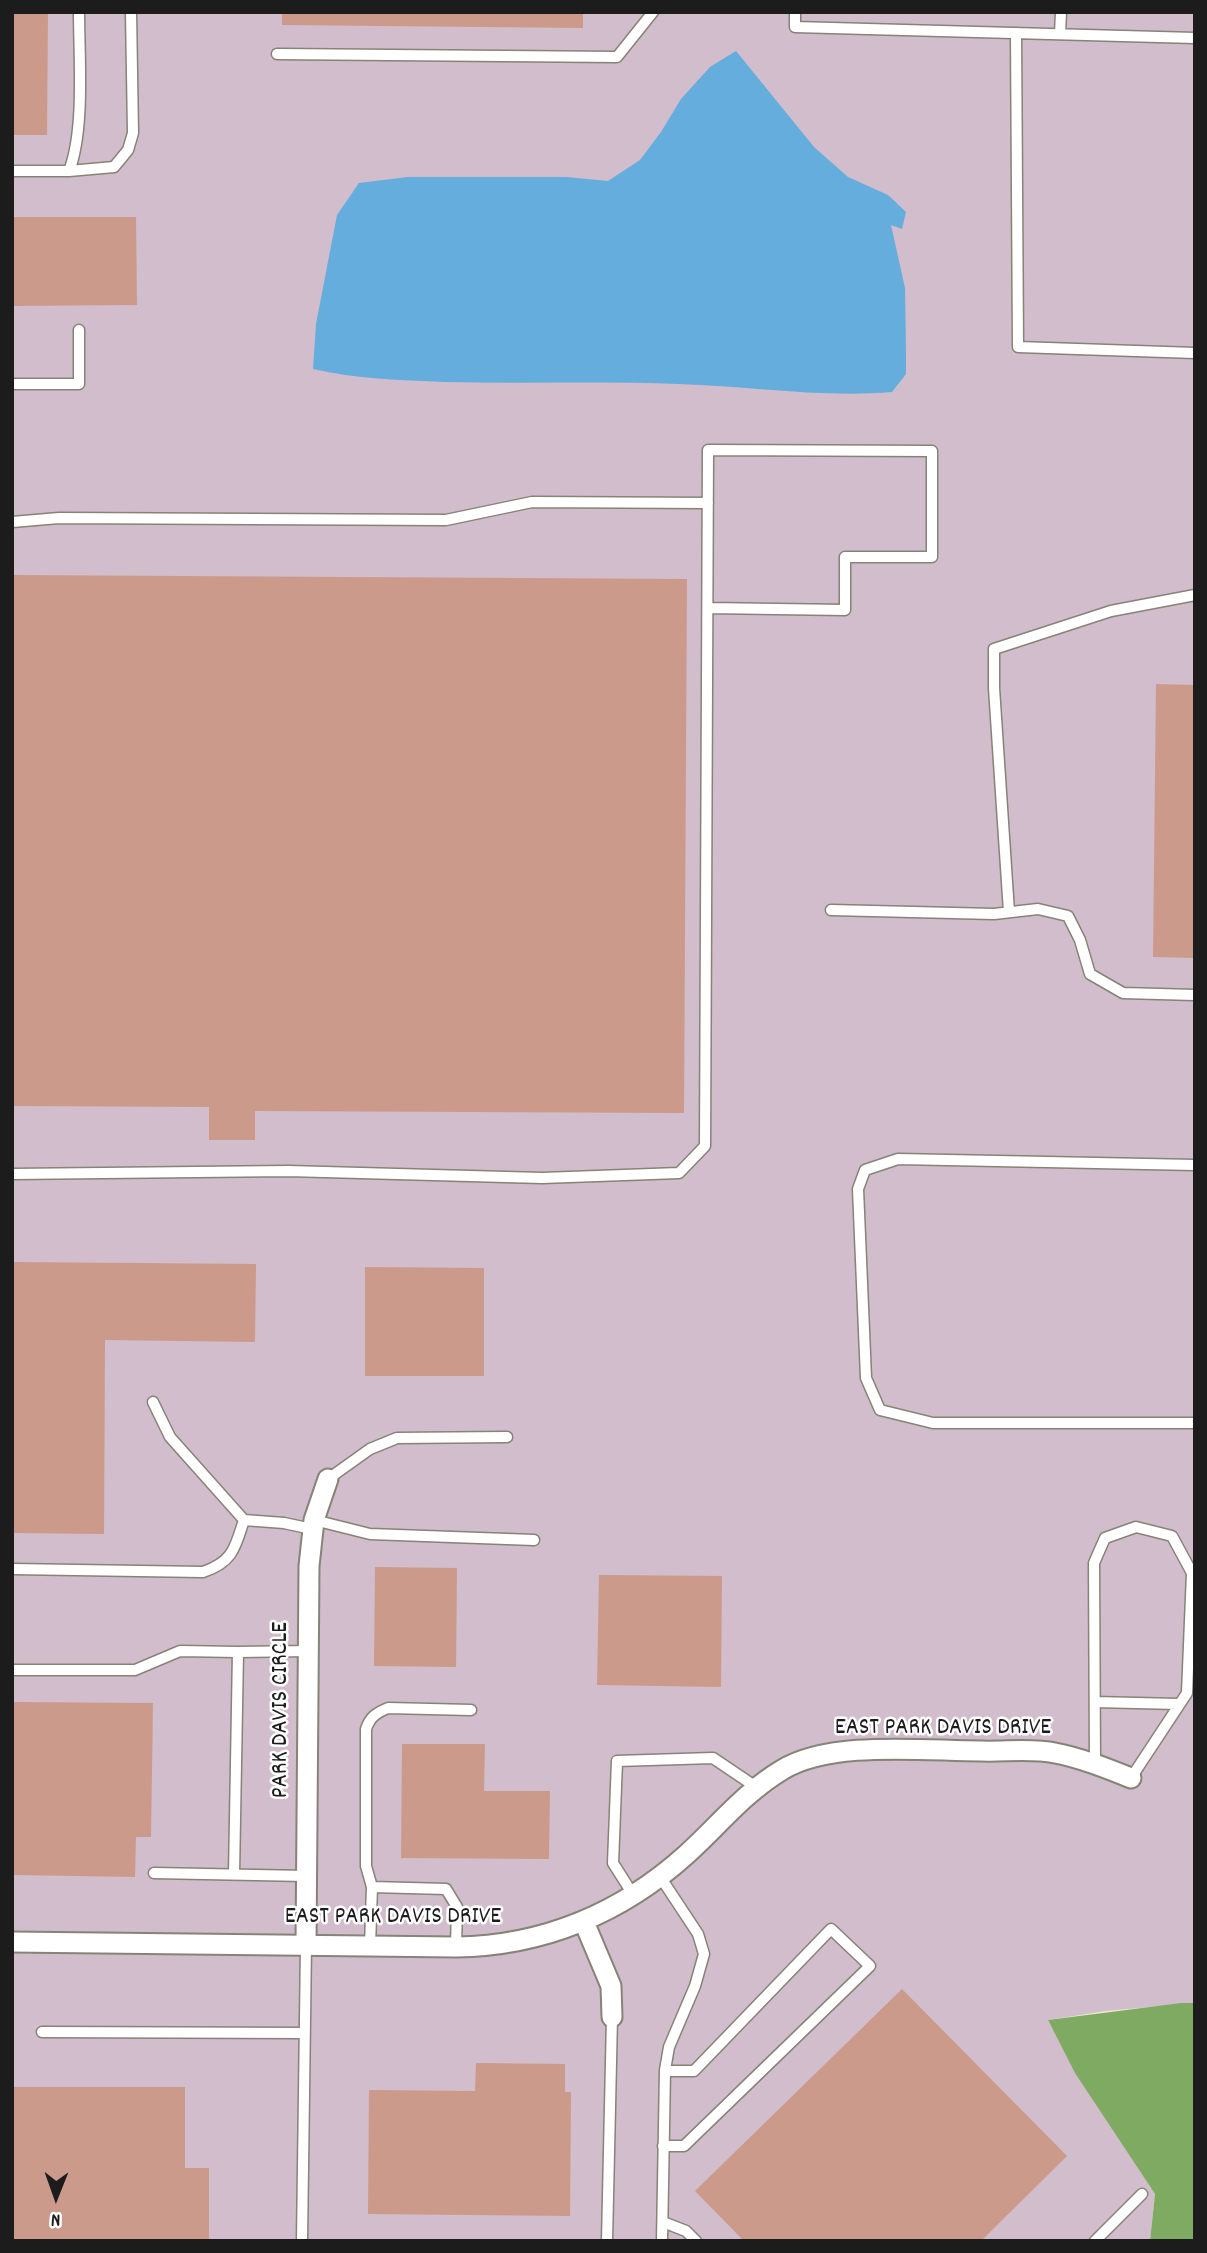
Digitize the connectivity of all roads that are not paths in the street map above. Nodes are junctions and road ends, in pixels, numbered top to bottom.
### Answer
1 (79, 12) edge
2 (131, 12) edge
3 (653, 12) edge
4 (796, 12) edge
5 (1061, 12) edge
6 (1016, 33) junction
7 (1060, 34) junction
8 (1195, 38) edge
9 (277, 54) dead end
10 (12, 171) edge
11 (69, 171) junction
12 (79, 330) dead end
13 (1195, 354) edge
14 (12, 384) edge
15 (709, 502) junction
16 (12, 523) edge
17 (1195, 595) edge
18 (708, 608) junction
19 (831, 910) dead end
20 (1009, 912) junction
21 (1195, 995) edge
22 (1195, 1165) edge
23 (12, 1174) edge
24 (153, 1402) dead end
25 (1195, 1423) edge
26 (507, 1437) dead end
27 (328, 1479) joint
28 (244, 1520) junction
29 (313, 1525) junction
30 (534, 1540) dead end
31 (12, 1569) edge
32 (308, 1651) junction
33 (238, 1652) junction
34 (12, 1670) edge
35 (1094, 1702) junction
36 (1178, 1704) junction
37 (471, 1710) dead end
38 (1095, 1763) junction
39 (1131, 1778) joint
40 (756, 1787) junction
41 (154, 1873) dead end
42 (234, 1874) junction
43 (306, 1876) junction
44 (661, 1878) junction
45 (372, 1887) junction
46 (634, 1896) junction
47 (584, 1922) junction
48 (12, 1942) edge
49 (306, 1945) junction
50 (370, 1945) junction
51 (456, 1947) junction
52 (612, 2017) joint
53 (42, 2032) dead end
54 (304, 2033) junction
55 (665, 2071) junction
56 (663, 2146) junction
57 (1142, 2194) dead end
58 (663, 2222) junction
59 (302, 2241) edge
60 (607, 2241) edge
61 (662, 2241) edge
62 (696, 2241) edge
63 (1095, 2241) edge

1 - 11 lane
2 - 11 lane
3 - 9 lane
4 - 6 lane
5 - 7 lane
6 - 7 lane
6 - 13 lane
7 - 8 lane
10 - 11 lane
12 - 14 lane
15 - 16 lane
15 - 18 lane
15 - 18 lane
17 - 20 lane
18 - 23 lane
19 - 20 lane
20 - 21 lane
22 - 25 lane
24 - 28 lane
26 - 27 lane
27 - 29 street, PARK DAVIS CIRCLE
28 - 29 lane
28 - 31 lane
29 - 30 lane
29 - 32 street, PARK DAVIS CIRCLE
32 - 33 lane
32 - 43 street, PARK DAVIS CIRCLE
33 - 34 lane
33 - 42 lane
35 - 36 lane
35 - 36 lane
35 - 38 lane
36 - 39 lane
37 - 45 lane
38 - 39 street, EAST PARK DAVIS DRIVE
38 - 40 street, EAST PARK DAVIS DRIVE
40 - 44 street, EAST PARK DAVIS DRIVE
40 - 46 lane
41 - 42 lane
42 - 43 lane
43 - 49 street, PARK DAVIS CIRCLE
44 - 46 street, EAST PARK DAVIS DRIVE
44 - 55 lane
45 - 50 lane
45 - 51 lane
46 - 47 street, EAST PARK DAVIS DRIVE
47 - 51 street, EAST PARK DAVIS DRIVE
47 - 52 street
48 - 49 street, EAST PARK DAVIS DRIVE
49 - 50 street, EAST PARK DAVIS DRIVE
49 - 54 lane
50 - 51 street, EAST PARK DAVIS DRIVE
52 - 60 lane
53 - 54 lane
54 - 59 lane
55 - 56 lane
55 - 56 lane
56 - 58 lane
57 - 63 lane
58 - 61 lane
58 - 62 lane

